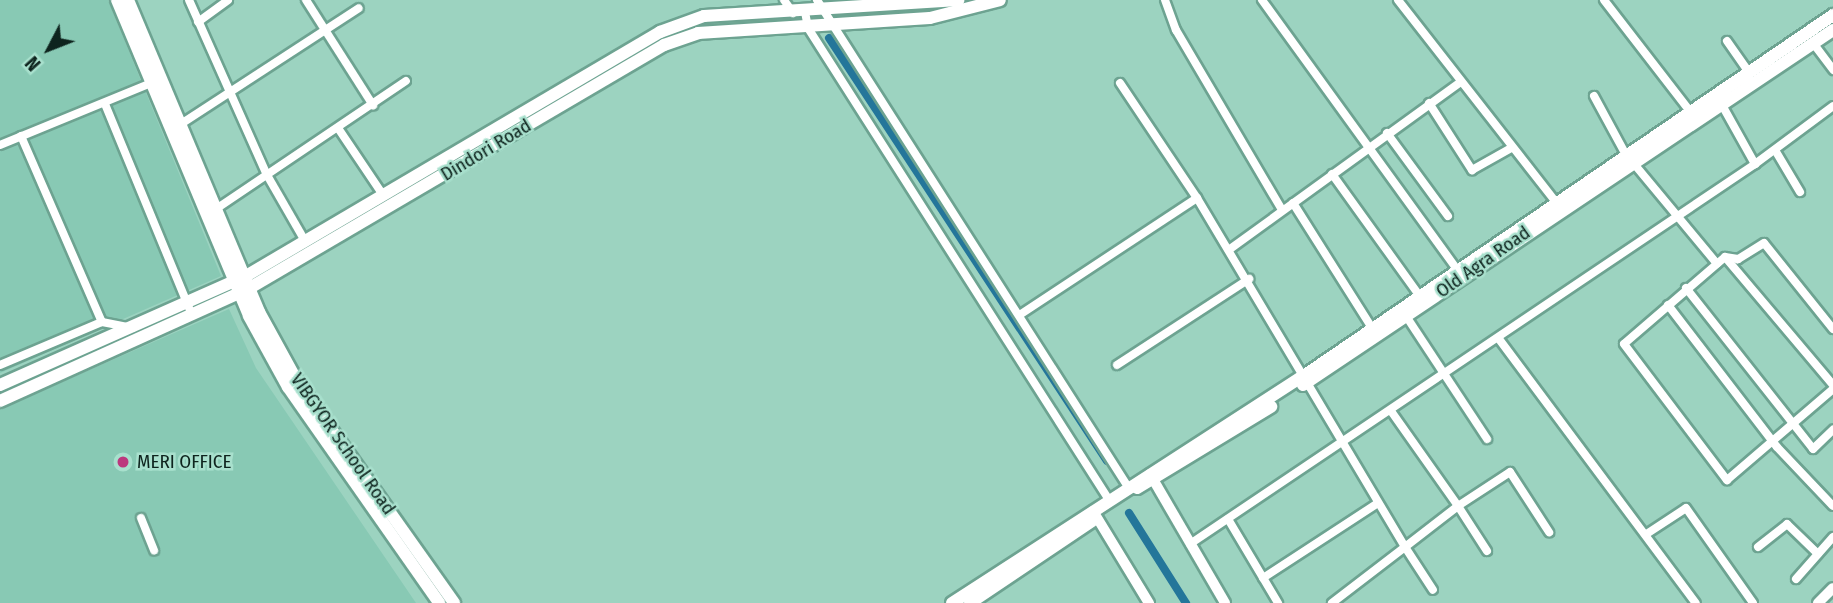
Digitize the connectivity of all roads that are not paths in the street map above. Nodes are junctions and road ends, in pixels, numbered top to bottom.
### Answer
1 (117, 0) edge
2 (128, 0) edge
3 (189, 0) edge
4 (228, 0) edge
5 (306, 0) edge
6 (784, 0) edge
7 (817, 0) edge
8 (958, 0) edge
9 (1000, 0) edge
10 (1165, 0) edge
11 (1262, 0) edge
12 (1398, 0) edge
13 (1604, 0) edge
14 (359, 8) dead end
15 (799, 12) junction
16 (825, 12) junction
17 (1833, 15) edge
18 (198, 22) junction
19 (834, 26) junction
20 (808, 28) junction
21 (1833, 30) edge
22 (323, 31) junction
23 (1727, 41) dead end
24 (1813, 43) junction
25 (1833, 70) edge
26 (1749, 72) junction
27 (157, 80) junction
28 (406, 82) dead end
29 (1120, 83) dead end
30 (1459, 83) junction
31 (1594, 96) dead end
32 (230, 97) junction
33 (1429, 103) junction
34 (105, 104) junction
35 (373, 105) junction
36 (1722, 105) junction
37 (1833, 106) edge
38 (1693, 116) junction
39 (181, 124) junction
40 (338, 128) junction
41 (1387, 133) junction
42 (21, 136) junction
43 (0, 145) edge
44 (1511, 148) junction
45 (1365, 149) junction
46 (1775, 150) junction
47 (1629, 157) junction
48 (1755, 164) junction
49 (1332, 174) junction
50 (267, 175) junction
51 (1800, 192) dead end
52 (383, 195) junction
53 (1197, 198) junction
54 (1554, 201) junction
55 (1293, 202) junction
56 (216, 209) junction
57 (1282, 210) junction
58 (1448, 216) dead end
59 (1677, 218) junction
60 (305, 241) junction
61 (1230, 249) junction
62 (1725, 257) junction
63 (1717, 264) junction
64 (1455, 267) junction
65 (1249, 279) junction
66 (241, 285) junction
67 (1686, 288) junction
68 (1419, 295) junction
69 (1668, 305) junction
70 (190, 309) junction
71 (1403, 312) junction
72 (1021, 314) junction
73 (102, 322) junction
74 (131, 325) junction
75 (1372, 328) junction
76 (1833, 329) edge
77 (139, 339) junction
78 (1499, 339) junction
79 (0, 365) edge
80 (1117, 365) dead end
81 (1446, 375) junction
82 (1304, 380) junction
83 (0, 385) edge
84 (1833, 387) edge
85 (0, 401) edge
86 (1391, 411) junction
87 (1792, 426) junction
88 (1833, 430) edge
89 (1487, 439) dead end
90 (1774, 443) junction
91 (1339, 444) junction
92 (1152, 478) junction
93 (1130, 490) junction
94 (1109, 500) junction
95 (1378, 503) junction
96 (1458, 506) junction
97 (1833, 506) edge
98 (1095, 514) junction
99 (141, 517) dead end
100 (1228, 519) junction
101 (1549, 532) dead end
102 (1647, 533) junction
103 (1833, 537) edge
104 (1190, 544) junction
105 (1405, 547) junction
106 (1758, 547) dead end
107 (154, 550) dead end
108 (1487, 551) dead end
109 (1818, 554) junction
110 (1263, 578) junction
111 (1796, 579) dead end
112 (1833, 588) edge
113 (1433, 590) dead end
114 (1328, 602) edge
115 (439, 603) edge
116 (454, 603) edge
117 (952, 603) edge
118 (970, 603) edge
119 (1149, 603) edge
120 (1225, 603) edge
121 (1278, 603) edge
122 (1696, 603) edge
123 (1753, 603) edge
124 (1818, 603) edge

1 - 27 main road
2 - 27 main road
3 - 18 street
4 - 18 street
5 - 22 street
6 - 15 street
7 - 16 street
8 - 16 main road
9 - 19 main road, Dindori Road
10 - 57 street
11 - 45 street
12 - 30 street
13 - 38 street
14 - 22 street
15 - 16 main road
15 - 20 street
15 - 52 main road
16 - 19 street
17 - 26 main road
18 - 32 street
19 - 20 main road, Dindori Road
19 - 72 street
20 - 66 main road, Dindori Road
20 - 94 street
21 - 24 main road
22 - 32 street
22 - 35 street
23 - 26 street
24 - 25 street
24 - 36 main road
26 - 38 main road
27 - 34 street
27 - 39 main road
27 - 66 main road
28 - 35 street
29 - 53 street
30 - 33 street
30 - 44 street
31 - 47 street
32 - 39 street
32 - 50 street
33 - 41 street
33 - 44 street
34 - 42 street
34 - 70 street
35 - 40 street
36 - 38 main road
36 - 48 street
37 - 46 street
38 - 47 main road
39 - 56 main road
40 - 50 street
40 - 52 street
41 - 45 street
41 - 58 street
42 - 43 street
42 - 73 street
44 - 54 street
45 - 49 street
45 - 64 street
46 - 48 street
46 - 51 street
47 - 54 main road
47 - 59 street
47 - 71 main road, Old Agra Road
48 - 59 street
49 - 55 street
49 - 68 street
50 - 56 street
50 - 60 street
52 - 60 main road
53 - 61 street
53 - 72 street
54 - 64 main road
55 - 57 street
55 - 75 street
56 - 66 main road
57 - 61 street
59 - 63 street
59 - 78 street
60 - 66 main road
61 - 65 street
62 - 63 street
62 - 76 street
62 - 84 street
63 - 67 street
64 - 68 main road
65 - 80 street
65 - 82 street
66 - 70 main road, Dindori Road
66 - 115 main road, VIBGYOR School Road
66 - 116 main road, VIBGYOR School Road
67 - 69 street
67 - 87 street
68 - 71 main road
69 - 90 street
69 - 90 street
70 - 74 main road
70 - 77 main road, Dindori Road
71 - 75 main road
71 - 81 street
71 - 82 main road, Old Agra Road
72 - 93 street
73 - 74 street
73 - 79 street
74 - 77 street
74 - 83 main road
75 - 82 main road
77 - 85 main road, Dindori Road
78 - 81 street
78 - 102 street
81 - 86 street
81 - 89 street
82 - 91 street
82 - 92 main road
84 - 87 street
86 - 91 street
86 - 96 street
87 - 88 street
87 - 90 street
90 - 97 street
91 - 95 street
91 - 100 street
92 - 93 main road
92 - 104 street
93 - 94 main road
94 - 98 main road
95 - 105 street
95 - 110 street
96 - 101 street
96 - 105 street
96 - 108 street
98 - 117 main road
98 - 118 main road
98 - 119 street
99 - 107 street
100 - 104 street
100 - 110 street
102 - 122 street
102 - 123 street
103 - 109 street
104 - 120 street
105 - 113 street
105 - 114 street
106 - 109 street
109 - 111 street
110 - 121 street
112 - 124 street

